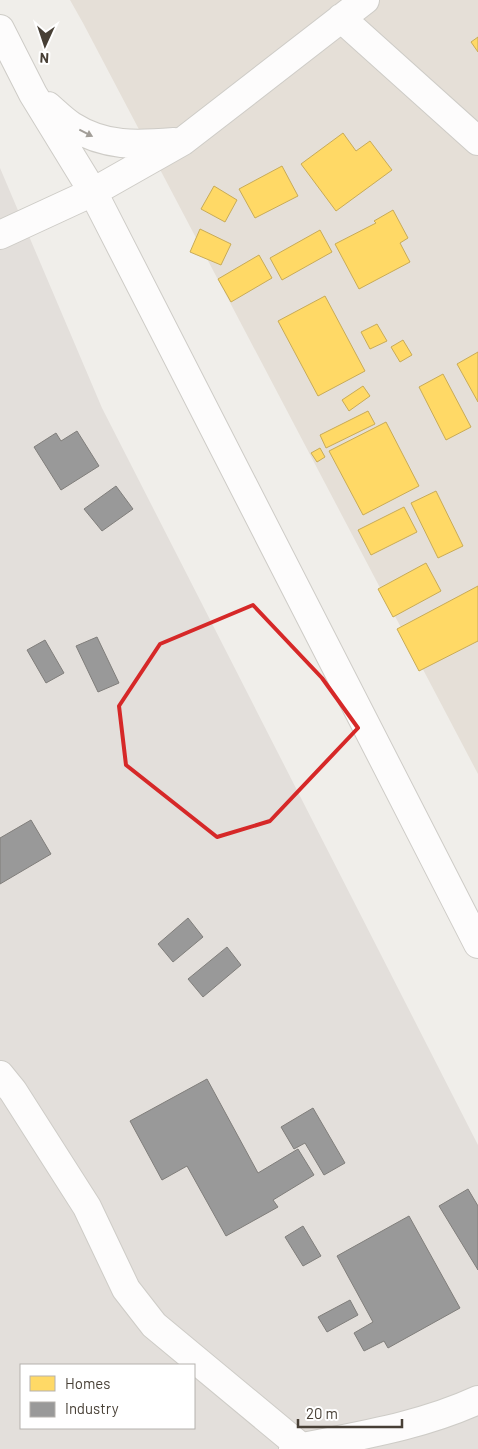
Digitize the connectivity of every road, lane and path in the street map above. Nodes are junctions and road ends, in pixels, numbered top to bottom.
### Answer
1 (365, 0) edge
2 (340, 18) junction
3 (0, 29) edge
4 (34, 94) junction
5 (182, 141) junction
6 (478, 141) edge
7 (92, 192) junction
8 (0, 235) edge
9 (478, 944) edge
10 (0, 1075) edge
11 (478, 1400) edge
12 (297, 1448) edge

1 - 2 street
2 - 5 street
2 - 6 street
3 - 4 street
4 -> 5 street
4 - 7 street
5 - 7 street
7 - 8 street
7 - 9 street
10 - 12 street
11 - 12 street

